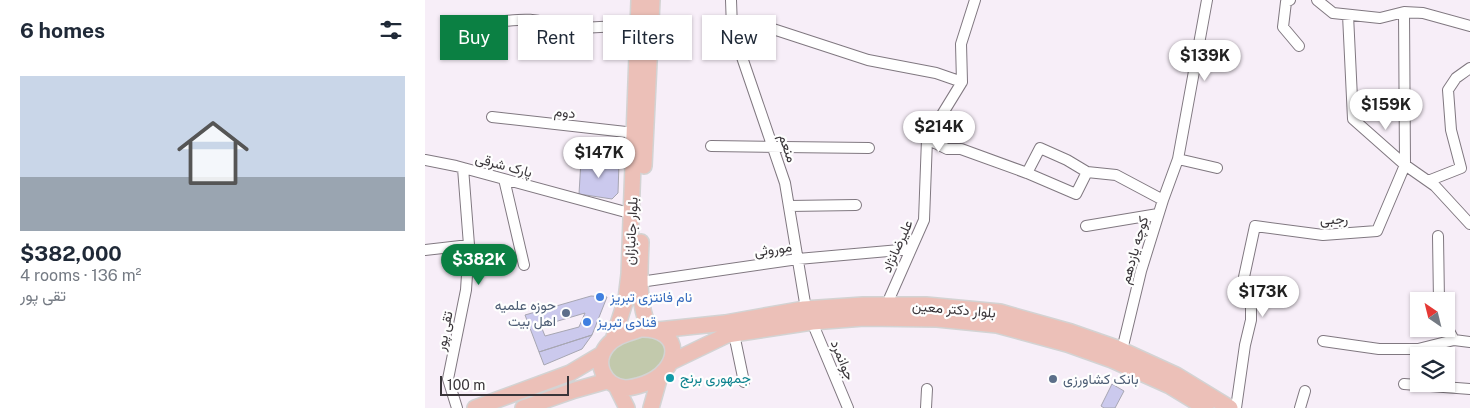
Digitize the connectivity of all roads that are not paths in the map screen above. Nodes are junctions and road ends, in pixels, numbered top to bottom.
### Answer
1 (639, 0) edge
2 (652, 0) edge
3 (731, 0) edge
4 (975, 0) edge
5 (1207, 0) edge
6 (1290, 0) edge
7 (1317, 0) edge
8 (1404, 12) junction
9 (639, 15) edge
10 (732, 15) edge
11 (1348, 15) junction
12 (508, 21) edge
13 (1470, 26) edge
14 (603, 27) edge
15 (776, 30) edge
16 (1299, 46) dead end
17 (638, 60) edge
18 (743, 60) edge
19 (1470, 68) edge
20 (962, 82) junction
21 (492, 117) dead end
22 (635, 133) junction
23 (927, 139) junction
24 (711, 146) dead end
25 (773, 146) junction
26 (869, 148) dead end
27 (425, 160) edge
28 (1178, 160) junction
29 (1405, 165) junction
30 (463, 168) junction
31 (1217, 168) dead end
32 (1087, 172) junction
33 (1027, 173) junction
34 (504, 179) junction
35 (1428, 181) junction
36 (1163, 200) junction
37 (856, 205) dead end
38 (789, 206) junction
39 (1158, 214) junction
40 (637, 215) junction
41 (1470, 224) edge
42 (1086, 226) dead end
43 (1438, 236) dead end
44 (469, 245) junction
45 (911, 249) junction
46 (425, 250) edge
47 (798, 260) junction
48 (524, 265) dead end
49 (640, 282) junction
50 (1439, 292) edge
51 (888, 304) junction
52 (809, 315) junction
53 (653, 330) junction
54 (734, 334) junction
55 (613, 340) junction
56 (1455, 340) joint
57 (1323, 341) dead end
58 (1470, 342) edge
59 (1122, 350) junction
60 (602, 354) junction
61 (671, 362) junction
62 (660, 376) junction
63 (744, 382) dead end
64 (612, 383) junction
65 (1405, 384) dead end
66 (927, 389) dead end
67 (1470, 389) edge
68 (1305, 390) dead end
69 (457, 408) edge
70 (475, 408) edge
71 (524, 408) edge
72 (627, 408) edge
73 (651, 408) edge
74 (847, 408) edge
75 (926, 408) edge
76 (1205, 408) edge
77 (1231, 408) edge
78 (1236, 408) edge
79 (1300, 408) edge

1 - 9 main road, بلوار جانبازان
2 - 40 main road, بلوار جانبازان
3 - 10 street, منعم
4 - 20 street
5 - 28 street, کوچه یازدهم
6 - 16 street
7 - 11 street
8 - 11 street
8 - 13 street
8 - 29 street, رجبی
11 - 29 street
12 - 14 street
15 - 20 street
17 - 22 main road, بلوار جانبازان
18 - 25 street, منعم
19 - 35 street
20 - 23 street, علیرضانژاد
21 - 22 street, دوم
22 - 40 main road, بلوار جانبازان
23 - 33 street
23 - 45 street, علیرضانژاد
24 - 25 street
25 - 26 street
25 - 38 street, منعم
27 - 30 street, پارک شرقی
28 - 31 street
28 - 36 street, کوچه یازدهم
29 - 35 street
29 - 78 street, رجبی
30 - 34 street, پارک شرقی
30 - 44 street, تقی پور
32 - 33 street
32 - 33 street
32 - 36 street
34 - 40 street, پارک شرقی
34 - 48 street
35 - 41 street
36 - 39 street, کوچه یازدهم
37 - 38 street
38 - 47 street, منعم
39 - 42 street
39 - 59 street, کوچه یازدهم
40 - 49 main road, بلوار جانبازان
40 - 55 main road, بلوار جانبازان
43 - 50 street
44 - 46 street
44 - 69 street, تقی پور
45 - 47 street, موروثی
45 - 51 street, علیرضانژاد
47 - 49 street, موروثی
47 - 52 street, منعم
49 - 53 main road, بلوار جانبازان
51 - 52 main road, بلوار دکتر معین
51 - 59 main road, بلوار دکتر معین
52 - 53 main road, بلوار دکتر معین
52 - 54 main road, بلوار دکتر معین
52 - 74 street, جوانمرد
52 - 76 main road, بلوار دکتر معین
53 - 55 main road
53 - 61 main road
54 - 61 main road, بلوار دکتر معین
54 - 63 street
55 - 60 main road
56 - 57 street
56 - 58 street
59 - 77 main road, بلوار دکتر معین
60 - 64 main road
60 - 70 main road
61 - 62 main road
62 - 64 main road
62 - 73 main road
64 - 71 main road
64 - 72 main road
65 - 67 street
66 - 75 street
68 - 79 street

